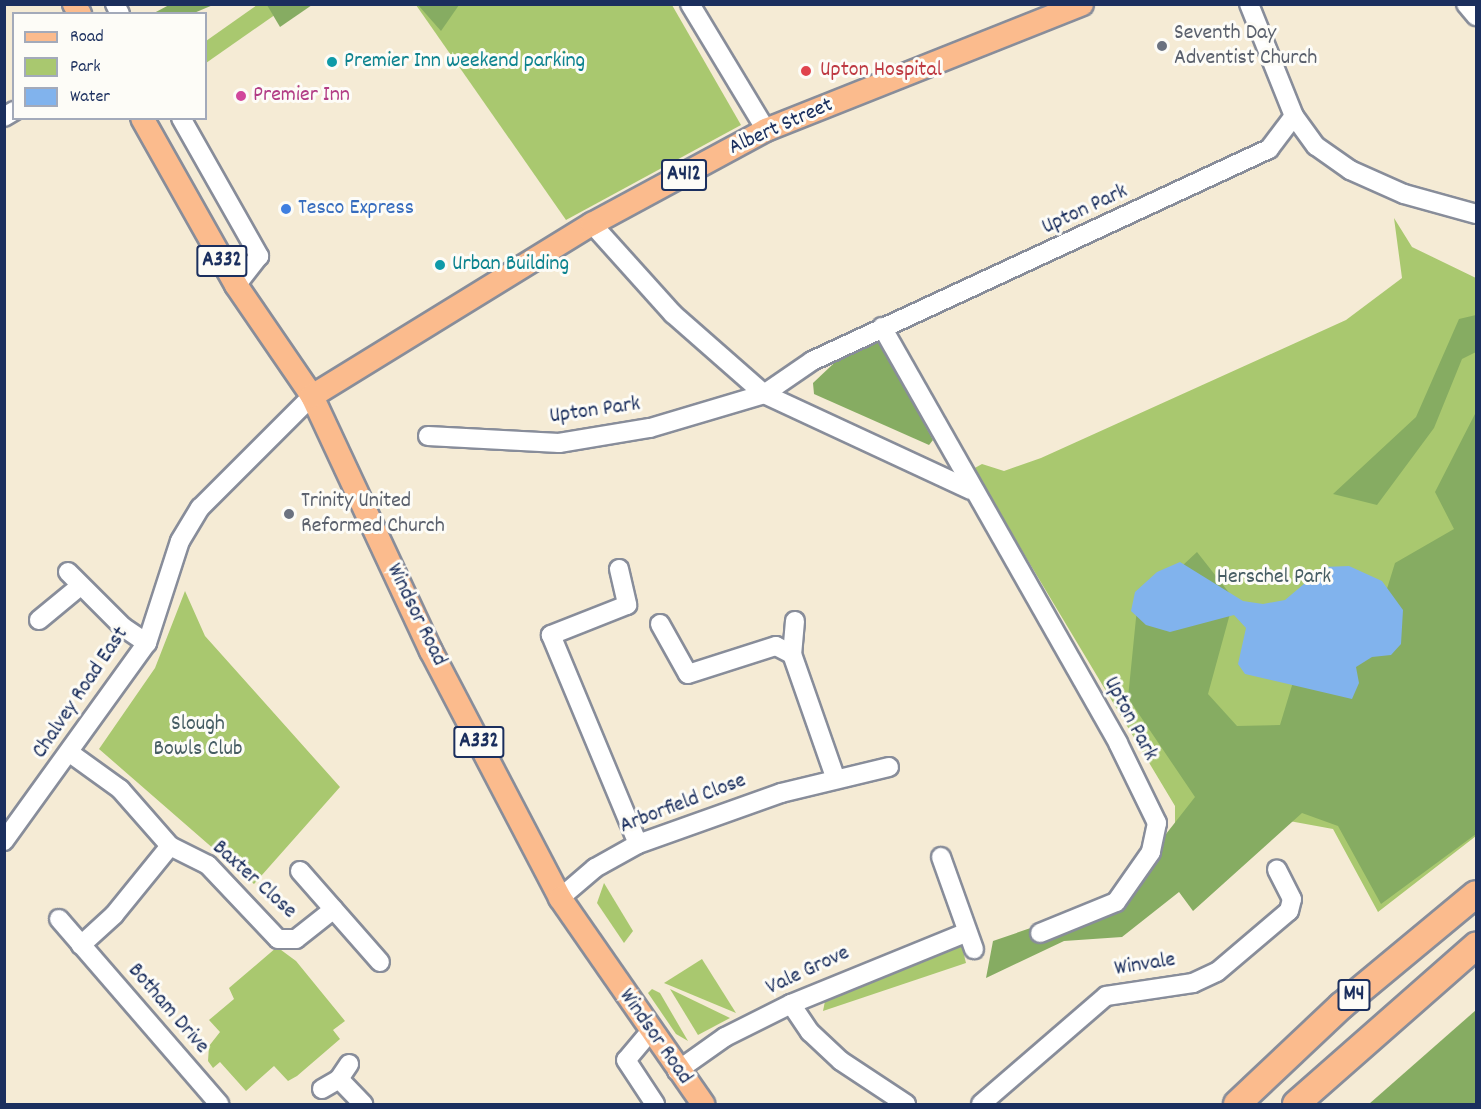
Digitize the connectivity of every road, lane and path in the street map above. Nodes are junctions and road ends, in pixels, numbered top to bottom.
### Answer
1 (690, 4) edge
2 (1082, 4) edge
3 (1249, 4) edge
4 (1466, 4) edge
5 (1476, 16) edge
6 (1294, 116) junction
7 (143, 120) edge
8 (182, 120) edge
9 (766, 130) junction
10 (1476, 214) edge
11 (592, 225) junction
12 (236, 285) junction
13 (882, 327) junction
14 (764, 394) junction
15 (312, 396) junction
16 (428, 436) dead end
17 (971, 490) junction
18 (619, 569) dead end
19 (39, 620) dead end
20 (795, 621) dead end
21 (660, 624) dead end
22 (147, 643) junction
23 (792, 654) junction
24 (70, 753) junction
25 (890, 766) dead end
26 (835, 777) junction
27 (7, 833) edge
28 (638, 844) junction
29 (170, 846) junction
30 (941, 857) dead end
31 (1277, 870) dead end
32 (300, 871) dead end
33 (1476, 894) edge
34 (560, 898) junction
35 (334, 909) junction
36 (59, 919) dead end
37 (1040, 933) dead end
38 (81, 945) junction
39 (1476, 946) edge
40 (380, 962) dead end
41 (791, 1004) junction
42 (649, 1033) junction
43 (349, 1064) dead end
44 (677, 1071) junction
45 (339, 1079) junction
46 (322, 1089) dead end
47 (219, 1104) edge
48 (363, 1104) edge
49 (655, 1104) edge
50 (695, 1104) edge
51 (703, 1104) edge
52 (906, 1104) edge
53 (981, 1104) edge
54 (1237, 1104) edge
55 (1296, 1104) edge

1 - 9 street
2 - 9 main road, Albert Street / A412
3 - 6 street
4 - 5 street
6 - 10 street
6 - 13 street, Upton Park
7 - 12 main road, Windsor Road / A332
8 - 12 street
9 - 11 main road, Albert Street / A412
11 - 14 street
11 - 15 main road, Albert Street / A412
12 - 15 main road, Windsor Road / A332
13 - 14 street, Upton Park
13 - 17 street, Upton Park
14 - 16 street, Upton Park
14 - 17 street
15 - 22 street, Chalvey Road East
15 - 34 main road, Windsor Road / A332
17 - 37 street, Upton Park
18 - 28 street
19 - 22 street
20 - 23 street
21 - 23 street
22 - 24 street, Chalvey Road East
23 - 26 street
24 - 27 street, Chalvey Road East
24 - 29 street
25 - 26 street, Arborfield Close
26 - 28 street, Arborfield Close
28 - 34 street, Arborfield Close
29 - 35 street, Baxter Close
29 - 38 street
30 - 41 street, Vale Grove
31 - 53 street, Winvale
32 - 35 street, Baxter Close
33 - 54 highway, M4
34 - 42 main road, Windsor Road / A332
35 - 40 street, Baxter Close
36 - 38 street, Botham Drive
38 - 47 street, Botham Drive
39 - 55 highway, M4
41 - 44 street, Vale Grove
41 - 52 street
42 - 44 main road, Windsor Road / A332
42 - 49 street
43 - 45 street
44 - 50 main road, A332
44 - 51 main road, Windsor Road / A332
45 - 46 street
45 - 48 street

